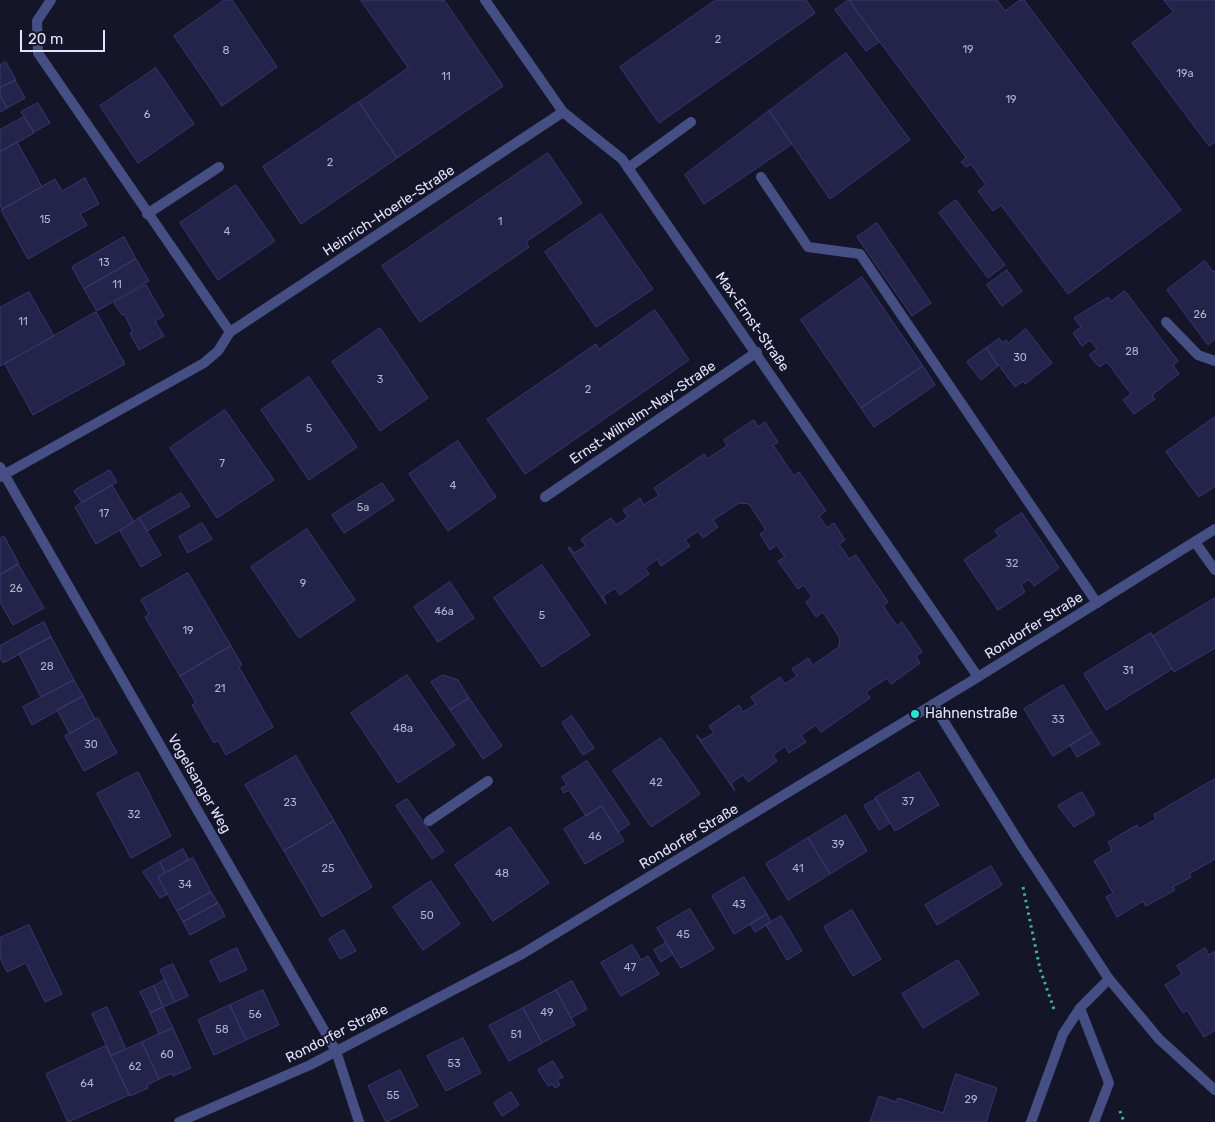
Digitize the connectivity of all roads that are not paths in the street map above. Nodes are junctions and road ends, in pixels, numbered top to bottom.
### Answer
1 (51, 0) edge
2 (485, 0) edge
3 (563, 112) junction
4 (691, 122) dead end
5 (219, 167) dead end
6 (628, 168) junction
7 (762, 177) dead end
8 (147, 214) junction
9 (1166, 322) dead end
10 (230, 332) junction
11 (757, 352) junction
12 (1215, 361) edge
13 (2, 473) edge
14 (545, 497) dead end
15 (1215, 529) edge
16 (1195, 542) junction
17 (1215, 570) edge
18 (1097, 604) junction
19 (978, 676) junction
20 (933, 704) junction
21 (488, 781) dead end
22 (429, 822) dead end
23 (1109, 979) junction
24 (1080, 1008) junction
25 (336, 1051) junction
26 (1215, 1090) edge
27 (179, 1122) edge
28 (359, 1122) edge
29 (1031, 1122) edge
30 (1094, 1122) edge

1 - 8 street
2 - 3 street, Max-Ernst-Straße
3 - 6 street, Max-Ernst-Straße
3 - 10 street, Heinrich-Hoerle-Straße
4 - 6 street
5 - 8 street
6 - 11 street, Max-Ernst-Straße
7 - 18 street
8 - 10 street
9 - 12 street
10 - 13 street, Heinrich-Hoerle-Straße
11 - 14 street, Ernst-Wilhelm-Nay-Straße
11 - 19 street, Max-Ernst-Straße
13 - 25 street, Vogelsanger Weg
15 - 16 street, Rondorfer Straße
16 - 17 street
16 - 18 street, Rondorfer Straße
18 - 19 street, Rondorfer Straße
19 - 20 street, Rondorfer Straße
20 - 23 street
20 - 25 street, Rondorfer Straße
21 - 22 street
23 - 24 street
23 - 26 street
24 - 29 street
24 - 30 street
25 - 27 street, Rondorfer Straße
25 - 28 street, Vogelsanger Weg

